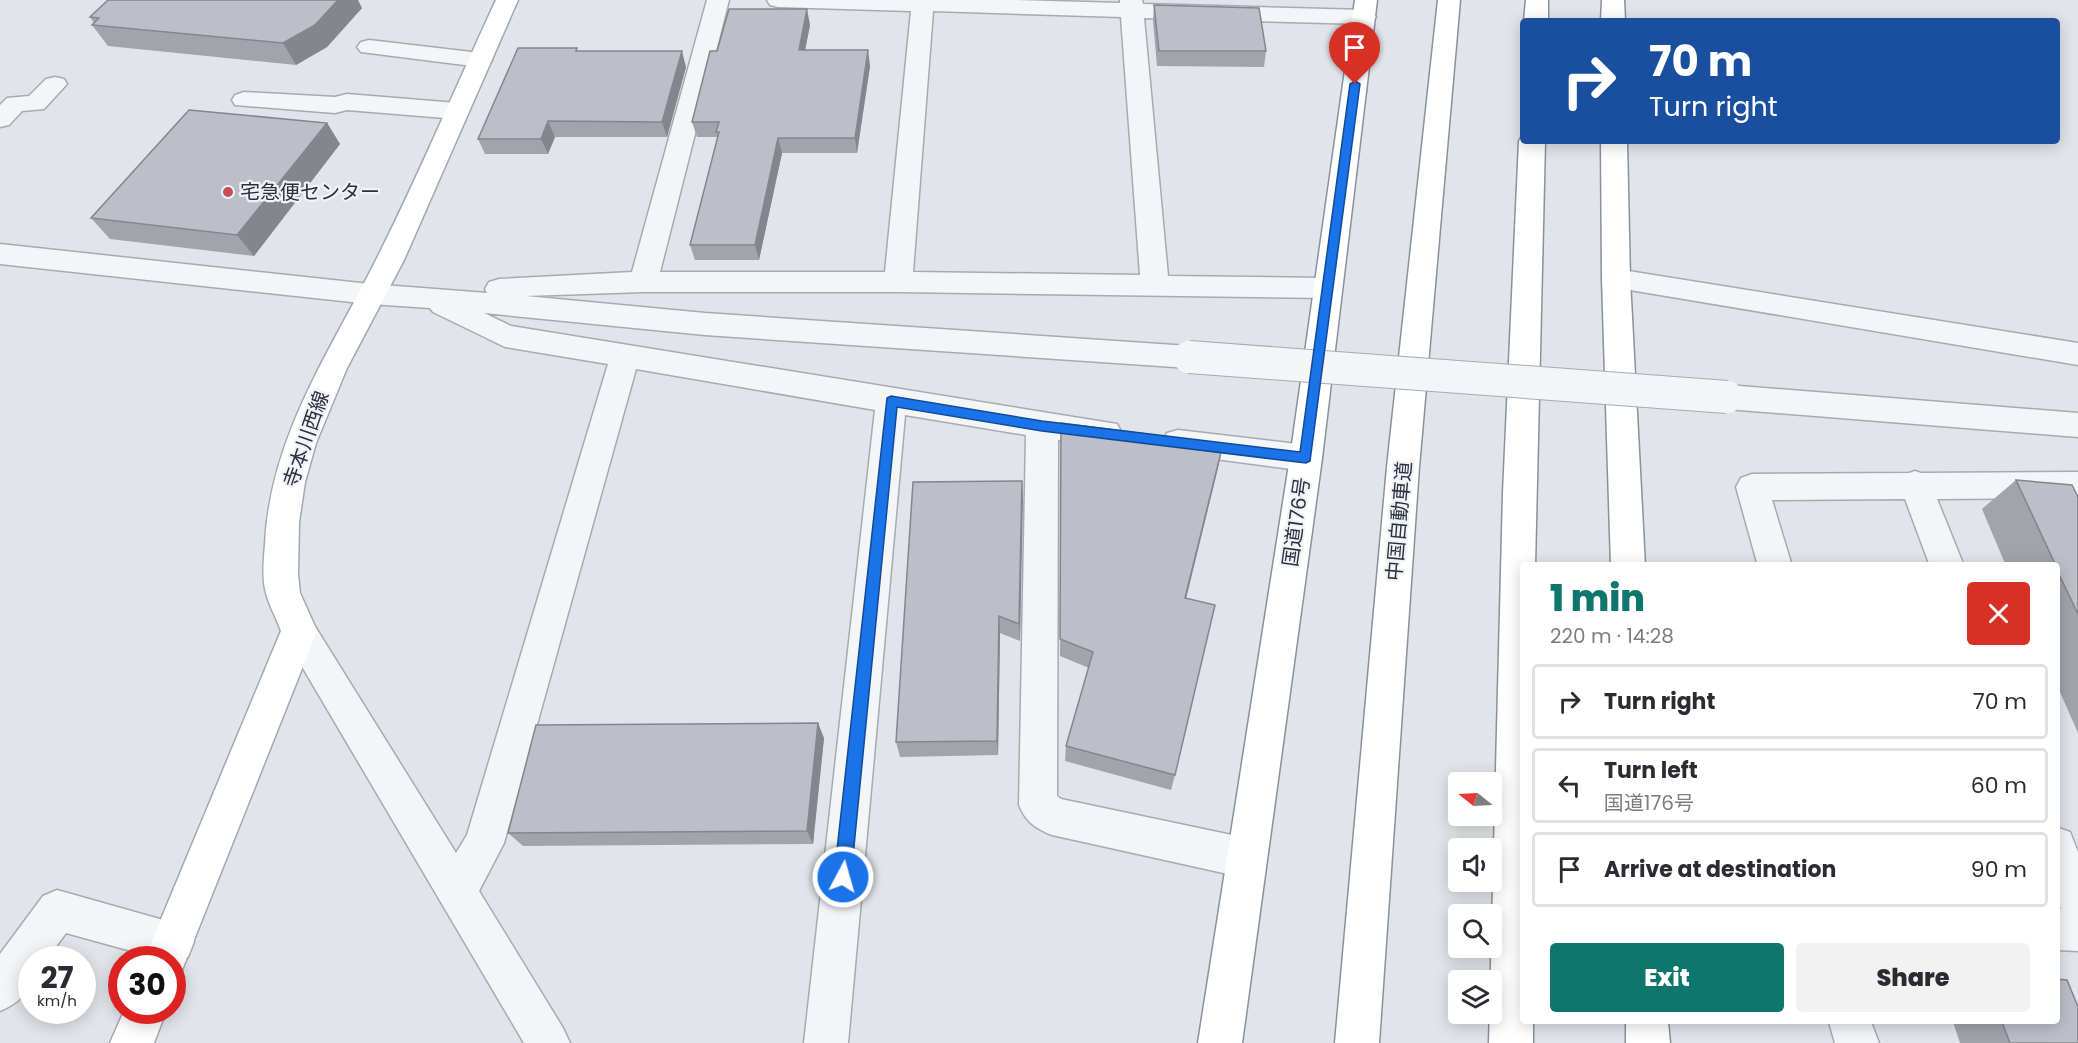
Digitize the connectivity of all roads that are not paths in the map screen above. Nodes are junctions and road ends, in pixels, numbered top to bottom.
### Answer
1 (507, 0) edge
2 (718, 0) edge
3 (778, 0) edge
4 (1449, 0) edge
5 (1537, 0) edge
6 (1613, 0) edge
7 (923, 2) edge
8 (1131, 6) edge
9 (1365, 8) edge
10 (1536, 18) edge
11 (1613, 18) edge
12 (369, 46) dead end
13 (480, 60) junction
14 (55, 84) dead end
15 (244, 100) dead end
16 (457, 111) junction
17 (0, 119) edge
18 (1532, 144) edge
19 (1614, 144) edge
20 (0, 254) edge
21 (1616, 279) junction
22 (643, 282) junction
23 (898, 282) junction
24 (1155, 286) junction
25 (1327, 288) junction
26 (370, 294) junction
27 (425, 297) junction
28 (2078, 354) edge
29 (625, 357) junction
30 (891, 401) junction
31 (2078, 425) edge
32 (1042, 426) junction
33 (1306, 458) junction
34 (1915, 484) junction
35 (2078, 485) edge
36 (1628, 562) edge
37 (1774, 562) edge
38 (1945, 562) edge
39 (299, 631) junction
40 (2060, 856) edge
41 (1246, 858) junction
42 (456, 891) junction
43 (2078, 901) edge
44 (2060, 929) edge
45 (2078, 930) edge
46 (155, 946) edge
47 (171, 946) edge
48 (0, 990) edge
49 (140, 1024) edge
50 (1647, 1024) edge
51 (1851, 1024) edge
52 (132, 1043) edge
53 (548, 1043) edge
54 (826, 1043) edge
55 (1220, 1043) edge
56 (1357, 1043) edge
57 (1511, 1043) edge
58 (1648, 1043) edge
59 (1857, 1043) edge

1 - 13 main road, 寺本川西線
2 - 22 street
3 - 7 street
4 - 56 main road, 中国自動車道
5 - 10 main road
6 - 11 main road
7 - 8 street
7 - 23 street
8 - 9 street
8 - 24 street
9 - 25 main road, 国道176号
12 - 13 street
13 - 16 main road, 寺本川西線
14 - 17 street
15 - 16 street
16 - 26 main road, 寺本川西線
18 - 57 main road
19 - 21 main road
20 - 26 street
21 - 28 street
21 - 36 main road
22 - 23 street
22 - 27 street
23 - 24 street
24 - 25 street
25 - 33 main road, 国道176号
26 - 27 street
26 - 39 main road, 寺本川西線
27 - 29 street
27 - 31 street, bridge
29 - 30 street
29 - 42 street
30 - 32 street
30 - 54 street
32 - 33 street
32 - 41 street
33 - 41 main road, 国道176号
34 - 35 street
34 - 37 street
34 - 38 street
39 - 42 street
39 - 47 main road
40 - 43 street
41 - 55 main road, 国道176号
42 - 53 street
44 - 45 street
46 - 48 street
49 - 52 main road
50 - 58 main road
51 - 59 street

